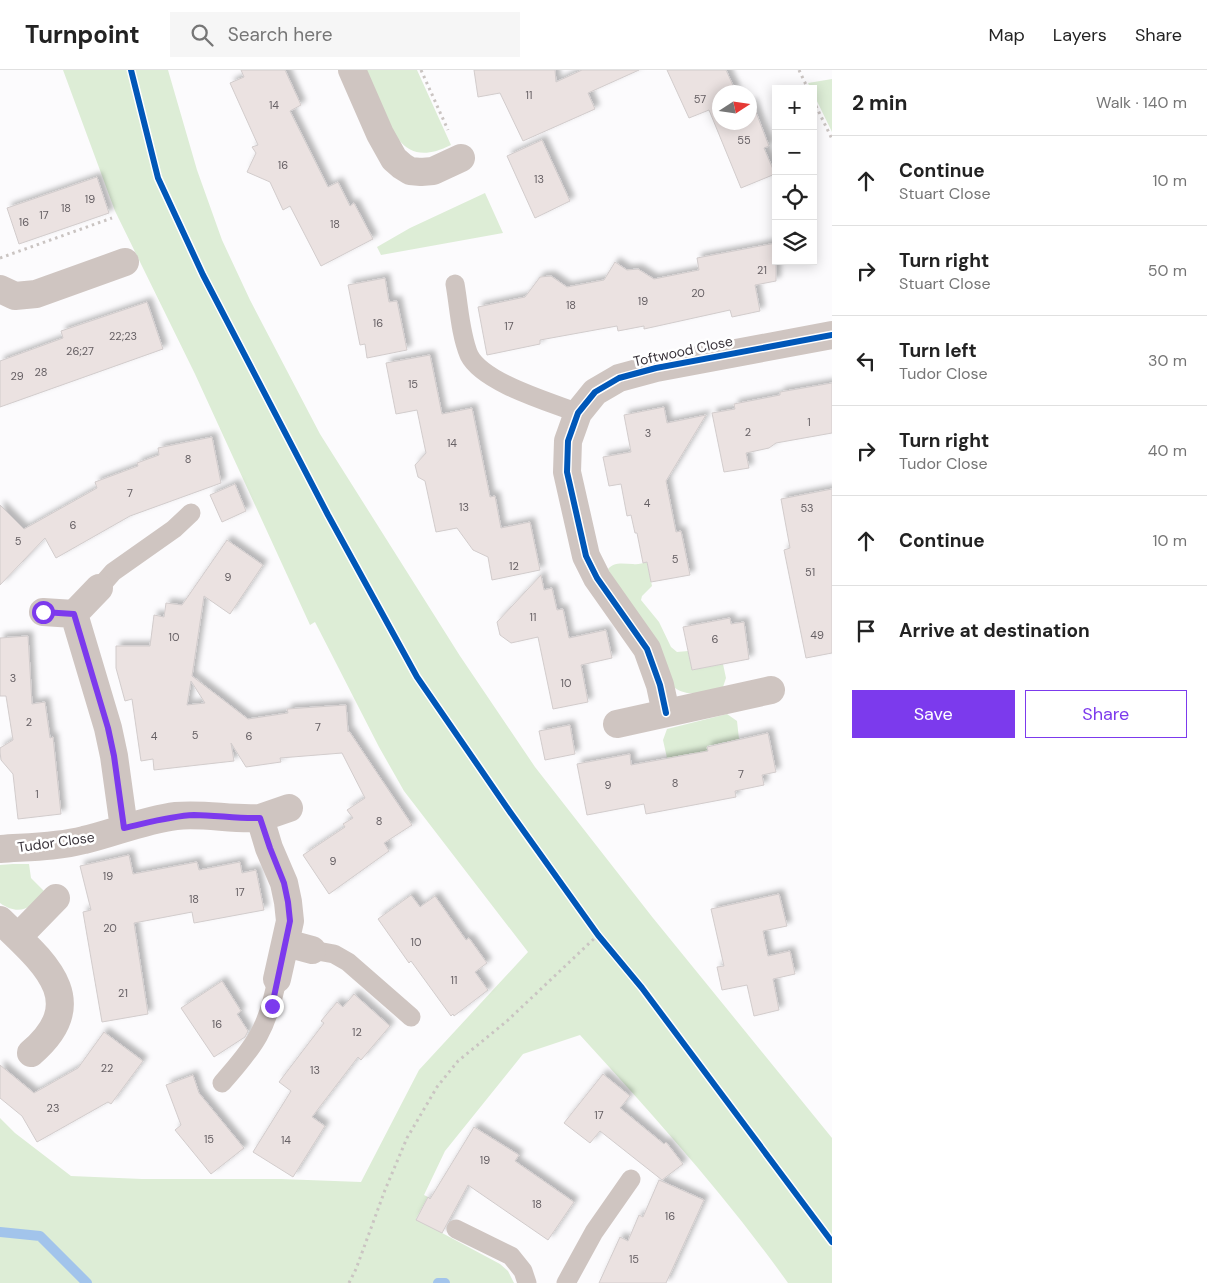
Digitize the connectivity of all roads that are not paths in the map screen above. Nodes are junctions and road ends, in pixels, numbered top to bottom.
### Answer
1 (352, 70) edge
2 (461, 158) road end
3 (125, 262) dead end
4 (455, 284) dead end
5 (0, 290) edge
6 (832, 335) edge
7 (578, 413) junction
8 (192, 513) dead end
9 (99, 588) joint
10 (43, 612) dead end
11 (74, 614) junction
12 (771, 690) dead end
13 (666, 713) junction
14 (617, 724) dead end
15 (289, 808) dead end
16 (260, 818) junction
17 (124, 828) junction
18 (0, 850) edge
19 (56, 898) dead end
20 (9, 929) edge
21 (286, 943) junction
22 (312, 950) joint
23 (277, 979) joint
24 (411, 1017) dead end
25 (31, 1054) dead end
26 (222, 1083) dead end
27 (632, 1179) dead end
28 (456, 1229) dead end
29 (527, 1283) edge
30 (566, 1283) edge

1 - 2 street
3 - 5 street
4 - 7 lane
6 - 7 street, Toftwood Close
7 - 13 street, Toftwood Close
8 - 9 lane
9 - 11 street
10 - 11 street
11 - 17 street
12 - 13 street
13 - 14 street
15 - 16 street, Tudor Close
16 - 17 street, Tudor Close
16 - 21 street
17 - 18 street, Tudor Close
19 - 20 street
20 - 25 street
21 - 22 street
21 - 23 street
22 - 24 lane
23 - 26 lane
27 - 30 lane
28 - 29 lane

